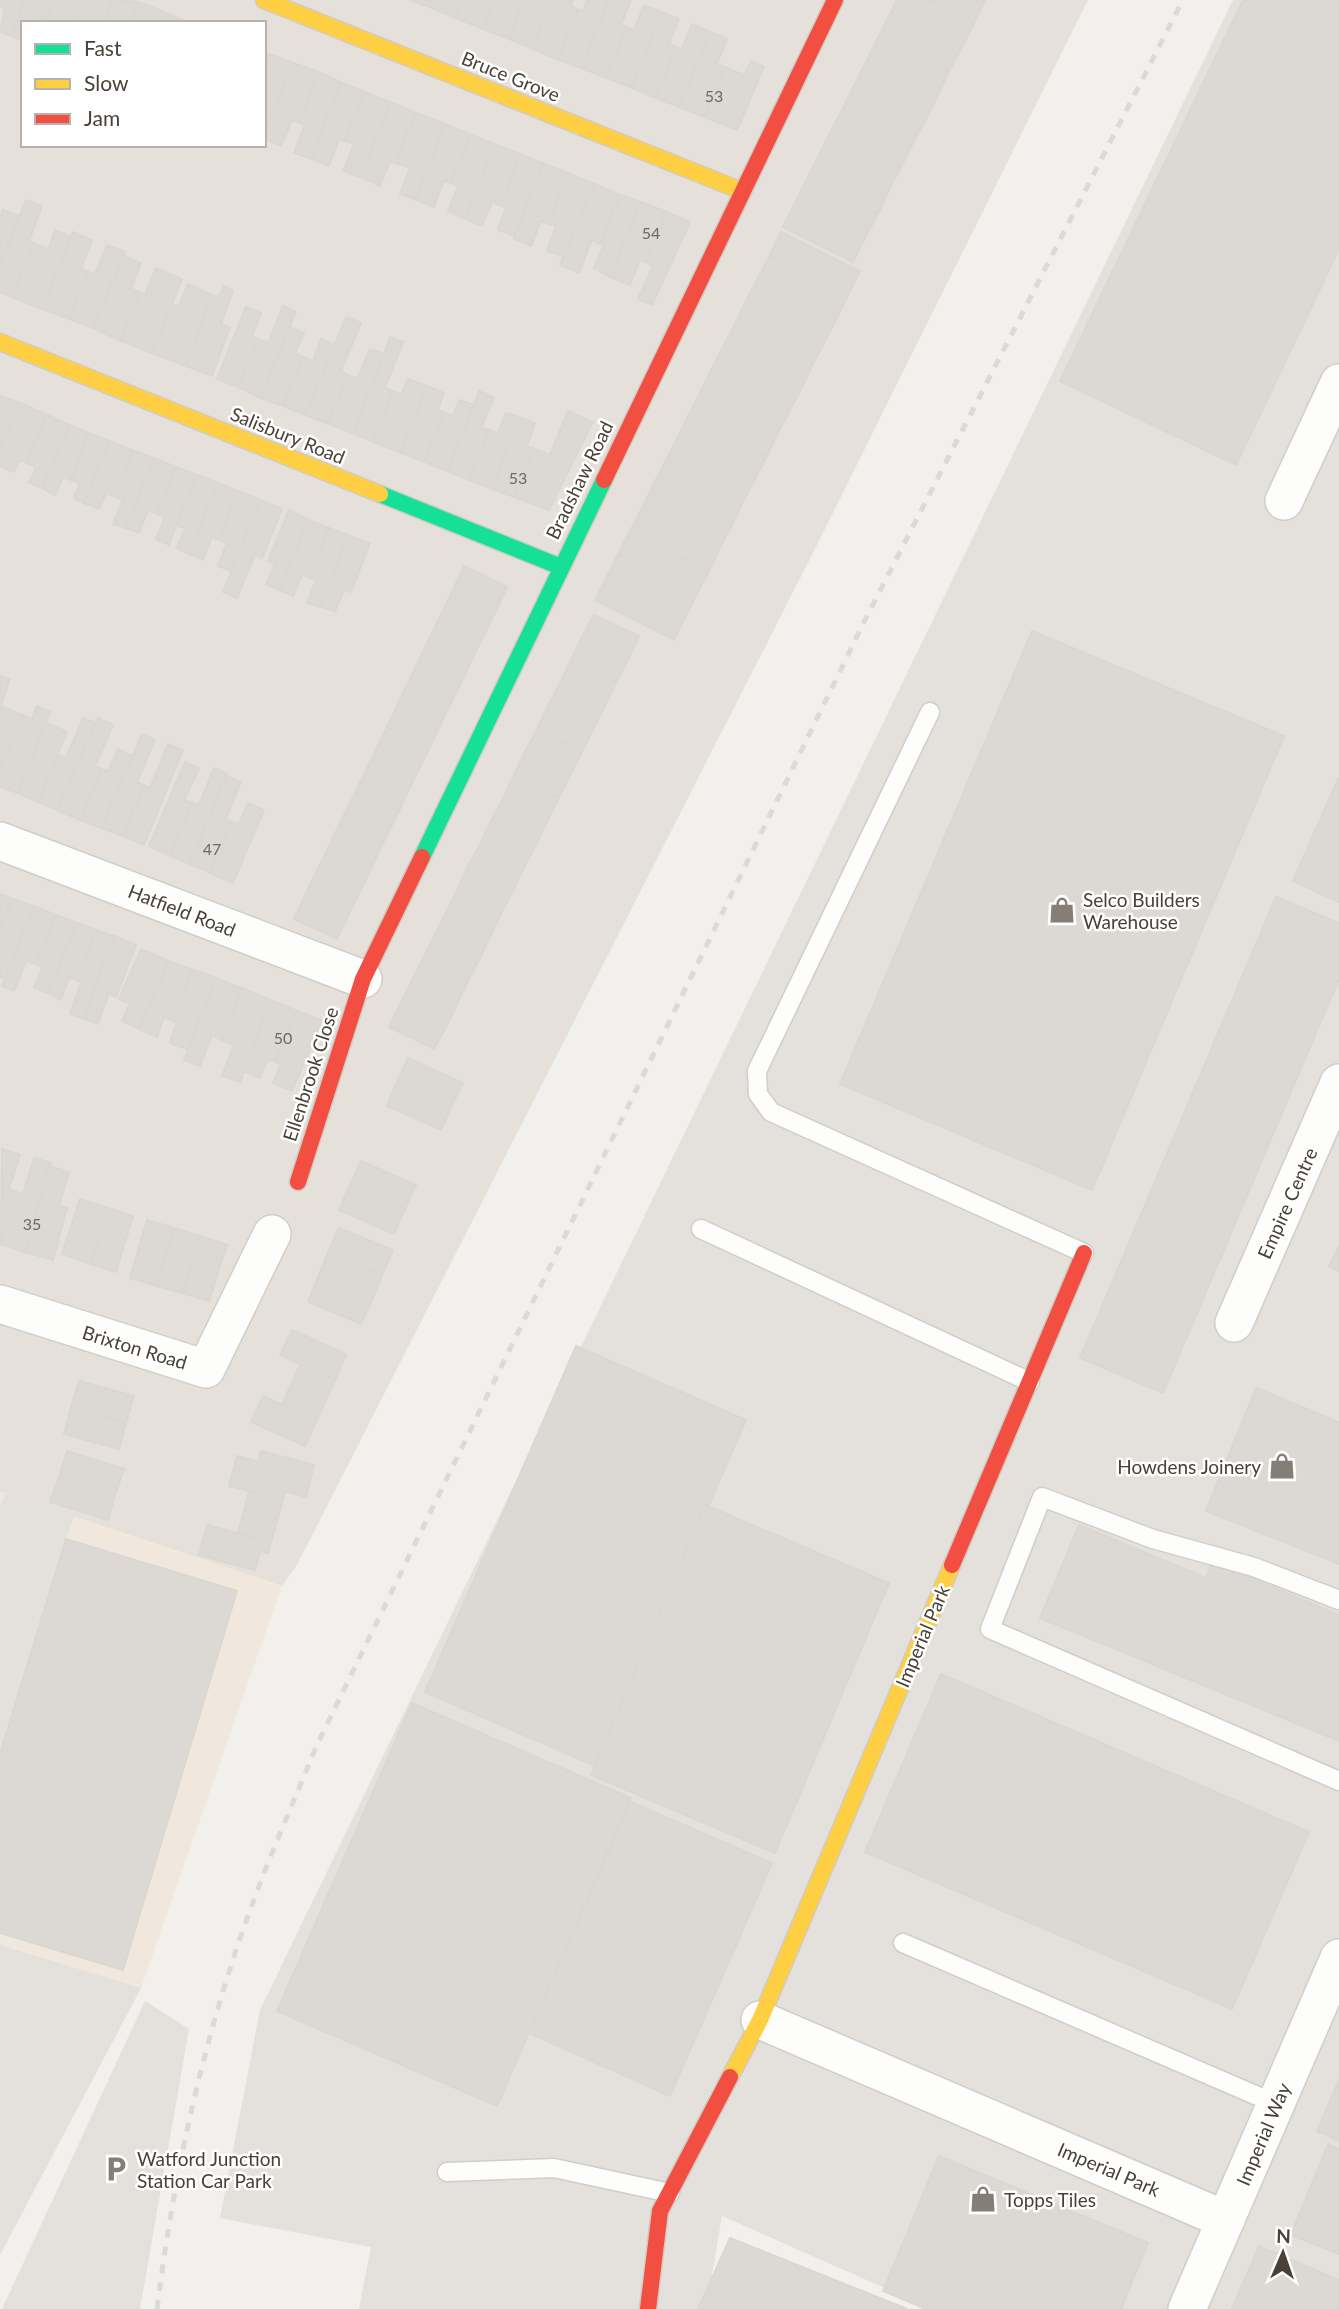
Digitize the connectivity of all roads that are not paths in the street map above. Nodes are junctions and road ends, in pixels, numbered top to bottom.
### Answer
1 (264, 0) edge
2 (835, 0) edge
3 (742, 191) junction
4 (0, 342) edge
5 (1339, 383) edge
6 (1284, 500) dead end
7 (561, 567) junction
8 (930, 712) dead end
9 (0, 841) edge
10 (363, 979) junction
11 (1338, 1088) edge
12 (298, 1182) dead end
13 (701, 1229) dead end
14 (272, 1234) dead end
15 (1084, 1253) joint
16 (0, 1304) edge
17 (1234, 1323) dead end
18 (1030, 1382) junction
19 (1339, 1600) edge
20 (1339, 1781) edge
21 (903, 1943) dead end
22 (1339, 1958) edge
23 (760, 2020) junction
24 (1276, 2104) junction
25 (447, 2172) dead end
26 (670, 2193) junction
27 (1226, 2220) junction
28 (648, 2309) edge
29 (1187, 2309) edge

1 - 3 street, Bruce Grove
2 - 3 street, Bradshaw Road
3 - 7 street, Bradshaw Road
4 - 7 street, Salisbury Road
5 - 6 street
7 - 10 street, Bradshaw Road
8 - 15 lane
9 - 10 street, Hatfield Road
10 - 12 street, Ellenbrook Close
11 - 17 street, Empire Centre
13 - 18 lane
14 - 16 street, Brixton Road
15 - 18 street, Imperial Park
18 - 23 street, Imperial Park
19 - 20 lane
21 - 24 lane
22 - 24 street, Imperial Way
23 - 26 street, Imperial Park
23 - 27 street, Imperial Park
24 - 27 street, Imperial Way
25 - 26 lane
26 - 28 street, Imperial Park
27 - 29 street, Imperial Way

